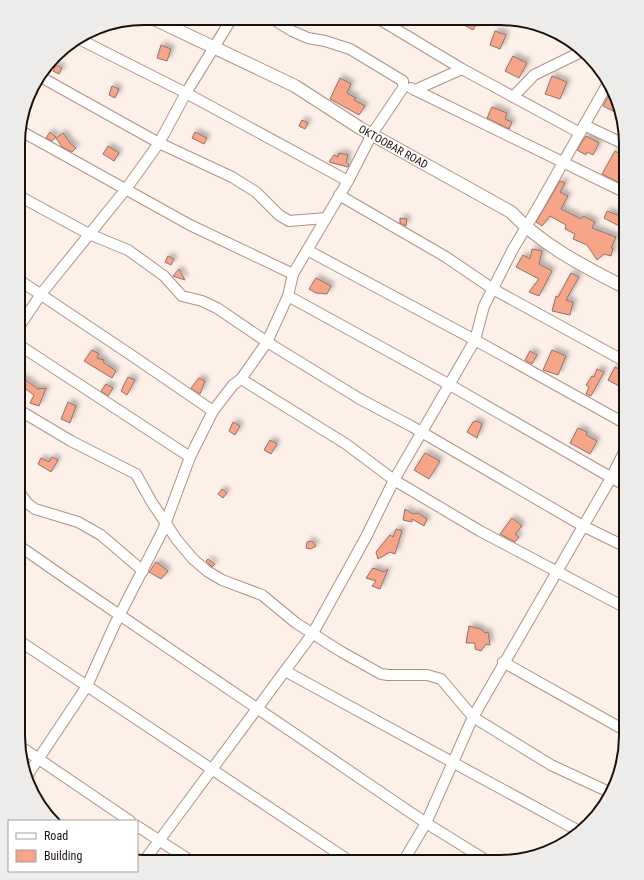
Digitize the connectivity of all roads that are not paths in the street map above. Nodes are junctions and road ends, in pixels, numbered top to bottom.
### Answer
1 (167, 25) edge
2 (228, 25) edge
3 (282, 25) edge
4 (389, 25) edge
5 (84, 41) edge
6 (215, 47) junction
7 (578, 53) edge
8 (462, 69) junction
9 (44, 79) edge
10 (404, 84) junction
11 (605, 88) edge
12 (415, 90) junction
13 (186, 93) junction
14 (513, 97) junction
15 (582, 129) junction
16 (26, 134) edge
17 (372, 134) junction
18 (619, 142) edge
19 (159, 143) junction
20 (562, 162) junction
21 (348, 181) junction
22 (126, 190) junction
23 (619, 190) edge
24 (339, 195) junction
25 (25, 199) edge
26 (326, 218) junction
27 (526, 228) junction
28 (89, 234) junction
29 (307, 250) junction
30 (293, 274) junction
31 (25, 284) edge
32 (619, 284) edge
33 (493, 289) junction
34 (41, 294) junction
35 (288, 296) junction
36 (25, 318) edge
37 (475, 340) junction
38 (267, 342) junction
39 (25, 349) edge
40 (619, 358) edge
41 (241, 380) junction
42 (450, 385) junction
43 (213, 411) junction
44 (25, 414) edge
45 (619, 420) edge
46 (421, 432) junction
47 (190, 457) junction
48 (619, 462) edge
49 (611, 478) junction
50 (394, 480) junction
51 (619, 482) edge
52 (25, 500) edge
53 (167, 523) junction
54 (583, 526) junction
55 (619, 544) edge
56 (25, 549) edge
57 (143, 570) junction
58 (556, 570) junction
59 (619, 604) edge
60 (120, 615) junction
61 (313, 633) junction
62 (25, 645) edge
63 (503, 662) junction
64 (285, 671) junction
65 (86, 686) junction
66 (258, 708) junction
67 (472, 717) junction
68 (619, 727) edge
69 (26, 751) edge
70 (39, 760) junction
71 (452, 763) junction
72 (212, 770) junction
73 (30, 771) edge
74 (606, 790) edge
75 (129, 820) edge
76 (426, 823) junction
77 (138, 827) edge
78 (575, 829) edge
79 (160, 840) junction
80 (149, 855) edge
81 (182, 855) edge
82 (340, 855) edge
83 (407, 855) edge
84 (478, 855) edge

1 - 6 street, OKTOOBAR ROAD
2 - 6 street
3 - 10 street
4 - 8 street
5 - 13 street
6 - 13 street
6 - 17 street, OKTOOBAR ROAD
7 - 14 street
8 - 12 street
8 - 14 street
9 - 19 street
10 - 12 street
10 - 17 street
11 - 15 street
12 - 20 street
13 - 19 street
13 - 21 street
14 - 15 street
15 - 18 street
15 - 20 street
16 - 22 street
17 - 21 street
17 - 27 street, OKTOOBAR ROAD
19 - 22 street
19 - 26 street
20 - 23 street
20 - 27 street
21 - 24 street
22 - 28 street
22 - 30 street
24 - 26 street
24 - 33 street
25 - 28 street
26 - 29 street
27 - 32 street, OKTOOBAR ROAD
27 - 33 street
28 - 34 street
28 - 38 street
29 - 30 street
29 - 37 street
30 - 35 street
31 - 34 street
33 - 37 street
33 - 40 street
34 - 36 street
34 - 43 street
35 - 38 street
35 - 42 street
37 - 42 street
37 - 45 street
38 - 41 street
38 - 46 street
39 - 47 street
41 - 43 street
41 - 50 street
42 - 46 street
42 - 49 street
43 - 47 street
44 - 53 street
46 - 50 street
46 - 54 street
47 - 53 street
48 - 49 street
49 - 51 street
49 - 54 street
50 - 58 street
50 - 61 street
52 - 57 street
53 - 57 street
53 - 61 street
54 - 55 street
54 - 58 street
56 - 60 street
57 - 60 street
58 - 59 street
58 - 63 street
60 - 65 street
60 - 66 street
61 - 64 street
61 - 67 street
62 - 65 street
63 - 67 street
63 - 68 street
64 - 66 street
64 - 71 street
65 - 70 street
65 - 72 street
66 - 72 street
66 - 76 street
67 - 71 street
67 - 74 street
69 - 70 street
70 - 73 street
70 - 75 street
71 - 76 street
71 - 78 street
72 - 79 street
72 - 82 street
76 - 83 street
76 - 84 street
77 - 79 street
79 - 80 street
79 - 81 street

